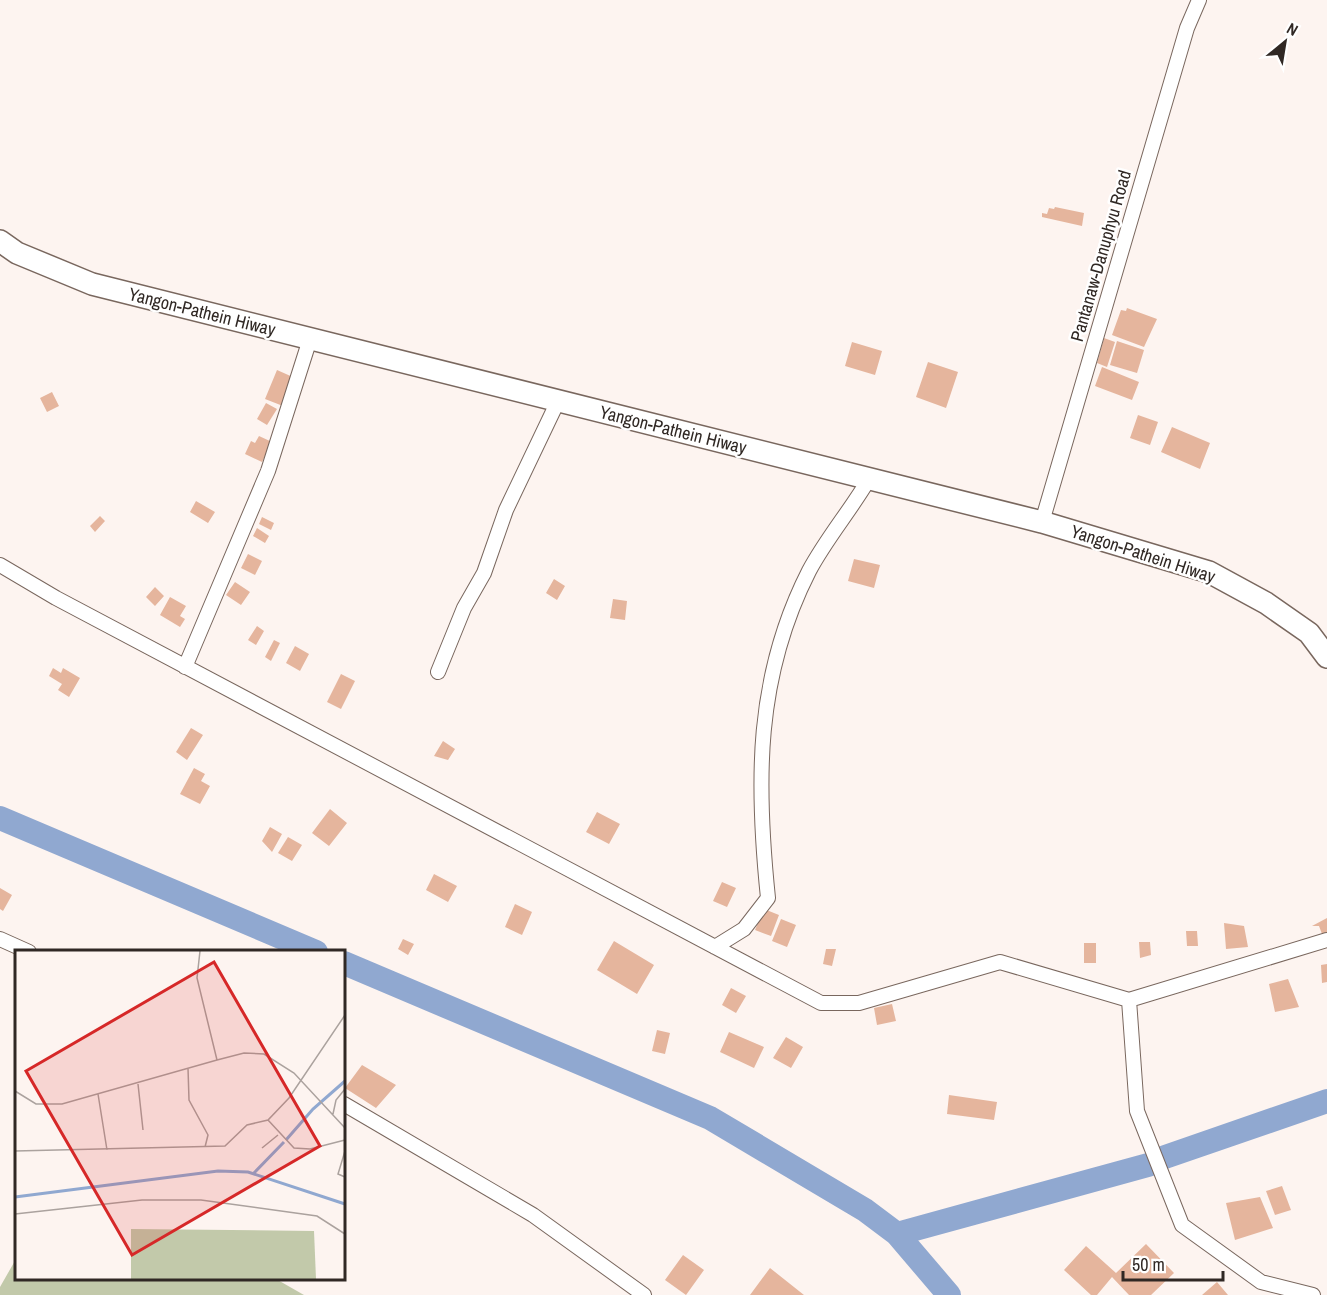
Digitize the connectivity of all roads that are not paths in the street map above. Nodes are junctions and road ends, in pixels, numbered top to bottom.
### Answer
1 (1199, 0) edge
2 (0, 241) edge
3 (310, 339) junction
4 (558, 401) junction
5 (868, 479) junction
6 (1042, 522) junction
7 (0, 565) edge
8 (1327, 657) edge
9 (185, 667) junction
10 (438, 672) dead end
11 (0, 939) edge
12 (1327, 940) edge
13 (715, 947) junction
14 (27, 950) edge
15 (1129, 1000) junction
16 (345, 1105) edge
17 (644, 1295) edge
18 (1313, 1295) edge

1 - 6 street, Pantanaw-Danuphyu Road
2 - 3 highway, Yangon-Pathein Hiway
3 - 4 highway, Yangon-Pathein Hiway
3 - 9 street
4 - 5 highway, Yangon-Pathein Hiway
4 - 10 street
5 - 6 highway, Yangon-Pathein Hiway
5 - 13 street
6 - 8 highway, Yangon-Pathein Hiway
7 - 9 street
9 - 13 street
11 - 14 street
12 - 15 street
13 - 15 street
15 - 18 street
16 - 17 street

